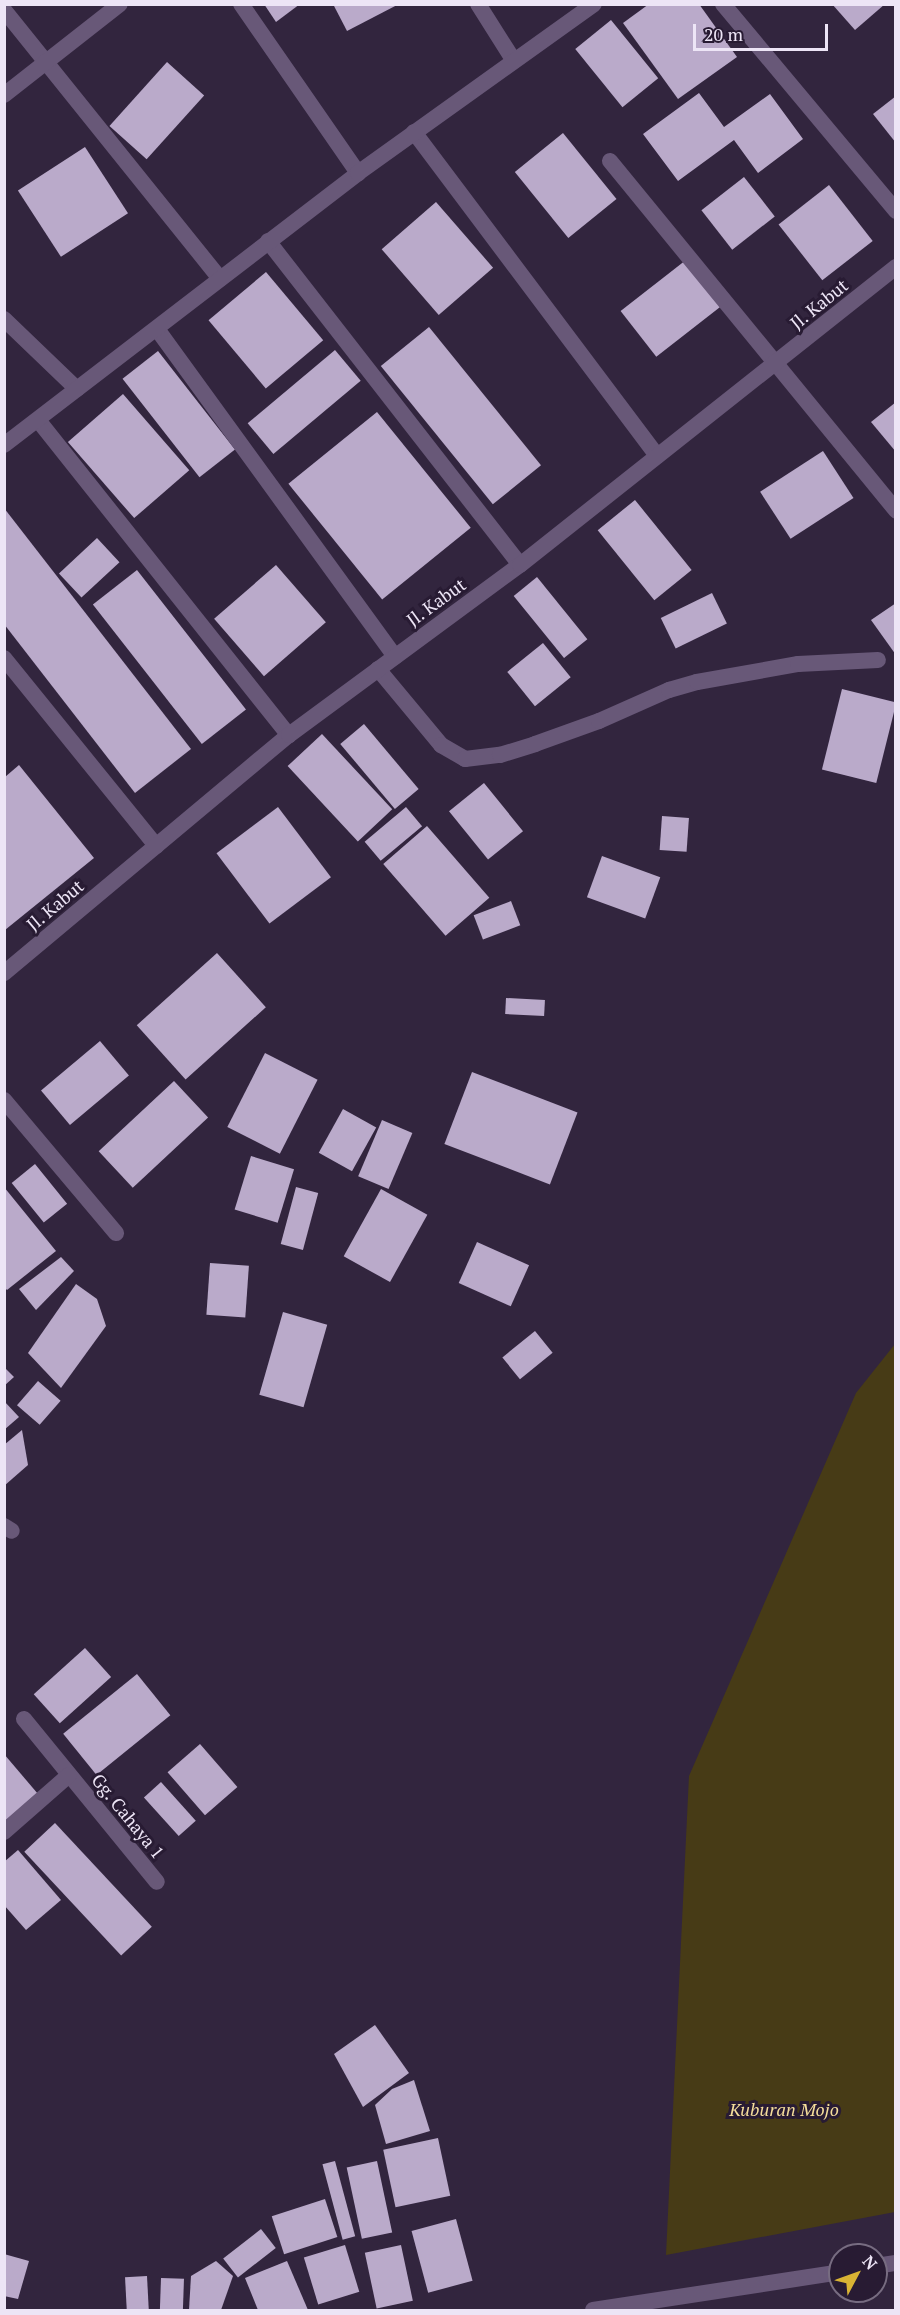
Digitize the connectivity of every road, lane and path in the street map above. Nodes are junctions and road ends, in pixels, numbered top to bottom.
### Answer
1 (120, 4) edge
2 (241, 4) edge
3 (478, 4) edge
4 (594, 4) edge
5 (723, 4) edge
6 (4, 10) edge
7 (514, 61) junction
8 (47, 63) junction
9 (4, 95) edge
10 (414, 132) junction
11 (610, 161) dead end
12 (358, 174) junction
13 (896, 211) edge
14 (268, 241) junction
15 (896, 267) edge
16 (220, 279) junction
17 (4, 318) edge
18 (157, 328) junction
19 (775, 364) junction
20 (77, 389) junction
21 (38, 420) junction
22 (4, 445) edge
23 (657, 456) junction
24 (896, 511) edge
25 (520, 565) junction
26 (395, 657) junction
27 (4, 658) edge
28 (878, 660) dead end
29 (378, 669) junction
30 (289, 735) junction
31 (156, 846) junction
32 (4, 973) edge
33 (4, 1100) edge
34 (116, 1233) dead end
35 (24, 1719) dead end
36 (69, 1775) junction
37 (4, 1832) edge
38 (158, 1882) dead end
39 (828, 2274) edge
40 (592, 2310) edge

1 - 8 street
2 - 12 street
3 - 7 street
4 - 7 street
5 - 13 street
6 - 8 street
7 - 10 street
8 - 9 street
8 - 16 street
10 - 12 street
10 - 23 street
11 - 19 street
12 - 14 street
14 - 16 street
14 - 25 street
15 - 19 street, Jl. Kabut
16 - 18 street
17 - 20 street
18 - 20 street
18 - 26 street
19 - 23 street, Jl. Kabut
19 - 24 street
20 - 21 street
21 - 22 street
21 - 30 street
23 - 25 street, Jl. Kabut
25 - 26 street, Jl. Kabut
26 - 29 street, Jl. Kabut
27 - 31 street
28 - 29 street
29 - 30 street, Jl. Kabut
30 - 31 street, Jl. Kabut
31 - 32 street, Jl. Kabut
33 - 34 street
35 - 36 street, Gg. Cahaya 1
36 - 37 street, Gg. Cahaya 1
36 - 38 street, Gg. Cahaya 1
39 - 40 street

